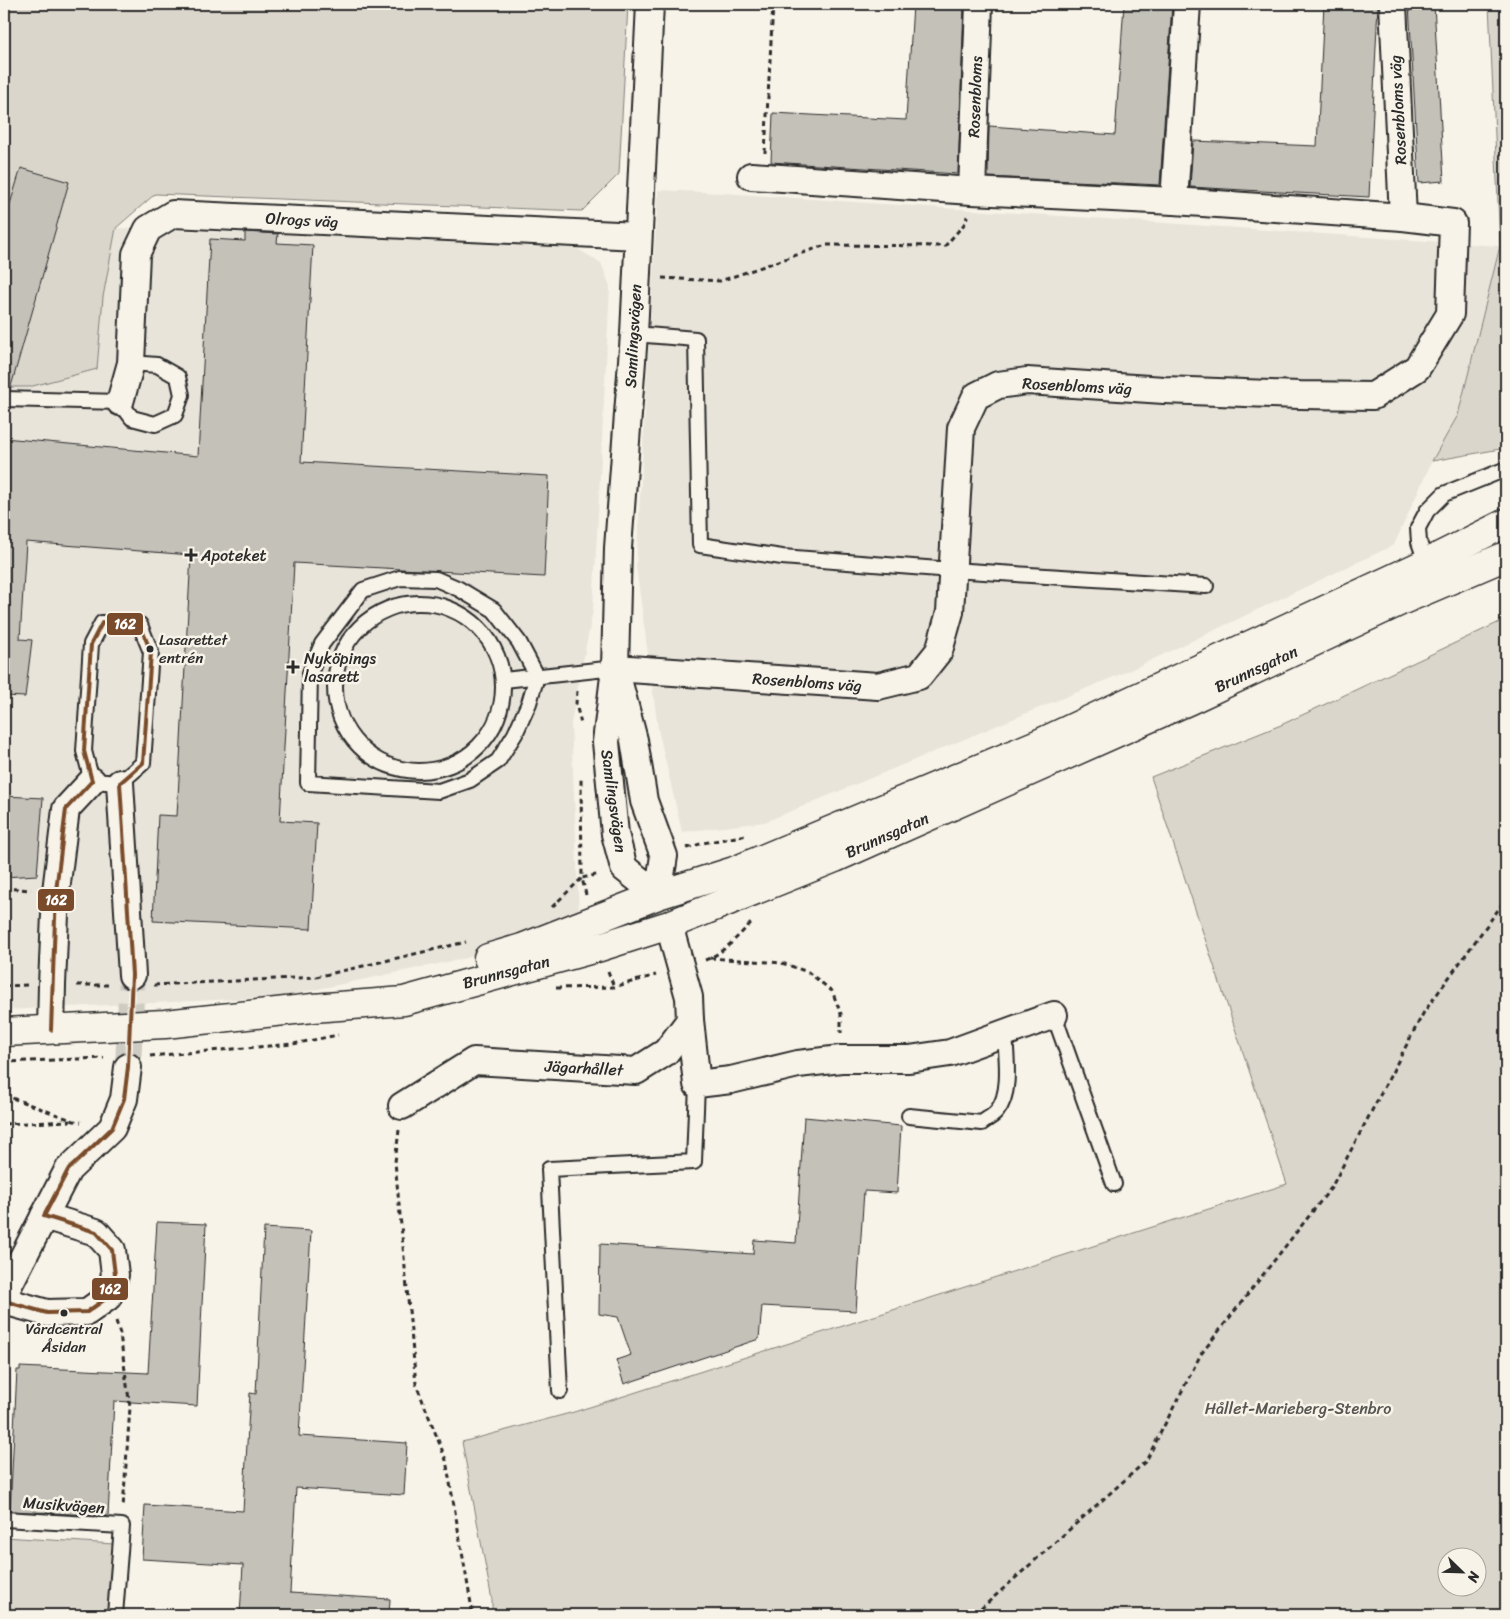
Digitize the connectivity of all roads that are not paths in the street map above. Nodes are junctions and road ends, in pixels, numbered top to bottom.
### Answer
1 (650, 4) edge
2 (979, 4) edge
3 (1186, 4) edge
4 (1393, 4) edge
5 (757, 176) road end
6 (972, 191) junction
7 (1174, 201) junction
8 (1403, 217) junction
9 (638, 236) junction
10 (634, 334) junction
11 (131, 364) junction
12 (4, 399) edge
13 (120, 402) junction
14 (1506, 469) edge
15 (1506, 523) edge
16 (1506, 556) edge
17 (952, 570) junction
18 (1431, 575) junction
19 (1206, 586) dead end
20 (614, 668) junction
21 (537, 676) junction
22 (504, 680) junction
23 (92, 780) junction
24 (120, 783) junction
25 (658, 895) junction
26 (669, 925) junction
27 (130, 982) tunnel mouth
28 (313, 1008) junction
29 (1054, 1016) joint
30 (690, 1020) junction
31 (51, 1030) junction
32 (4, 1032) edge
33 (1005, 1034) junction
34 (128, 1067) tunnel mouth
35 (697, 1084) junction
36 (402, 1106) road end
37 (910, 1116) dead end
38 (1114, 1184) dead end
39 (44, 1216) junction
40 (4, 1294) edge
41 (4, 1301) edge
42 (560, 1391) dead end
43 (4, 1519) edge
44 (115, 1615) edge

1 - 9 street, Samlingsvägen
2 - 6 street, Rosenbloms
3 - 7 street
4 - 8 street, Rosenbloms väg
5 - 6 street, Rosenbloms väg
6 - 7 street, Rosenbloms väg
7 - 8 street, Rosenbloms väg
8 - 17 street, Rosenbloms väg
9 - 10 street, Samlingsvägen
9 - 11 street, Olrogs väg
10 - 17 lane
10 - 20 street, Samlingsvägen
11 - 13 street, Olrogs väg
11 - 13 lane
12 - 13 lane
14 - 18 lane
15 - 18 main road, Brunnsgatan
16 - 18 main road, Brunnsgatan
17 - 19 lane
17 - 20 street, Rosenbloms väg
18 - 25 main road, Brunnsgatan
18 - 26 main road, Brunnsgatan
20 - 21 lane
20 - 25 street, Samlingsvägen
20 - 25 street, Samlingsvägen
21 - 21 lane
21 - 22 lane
22 - 22 lane
23 - 24 lane
23 - 24 lane
23 - 31 street
24 - 27 street
25 - 26 main road
25 - 28 main road, Brunnsgatan
26 - 28 main road, Brunnsgatan
26 - 30 street
28 - 31 main road, Brunnsgatan
29 - 33 street
29 - 38 lane
30 - 35 street
30 - 36 street, Jägarhållet
31 - 32 main road, Brunnsgatan
33 - 35 street
33 - 37 lane
34 - 39 street
35 - 42 lane
39 - 40 street
39 - 41 street
43 - 44 lane, Musikvägen

